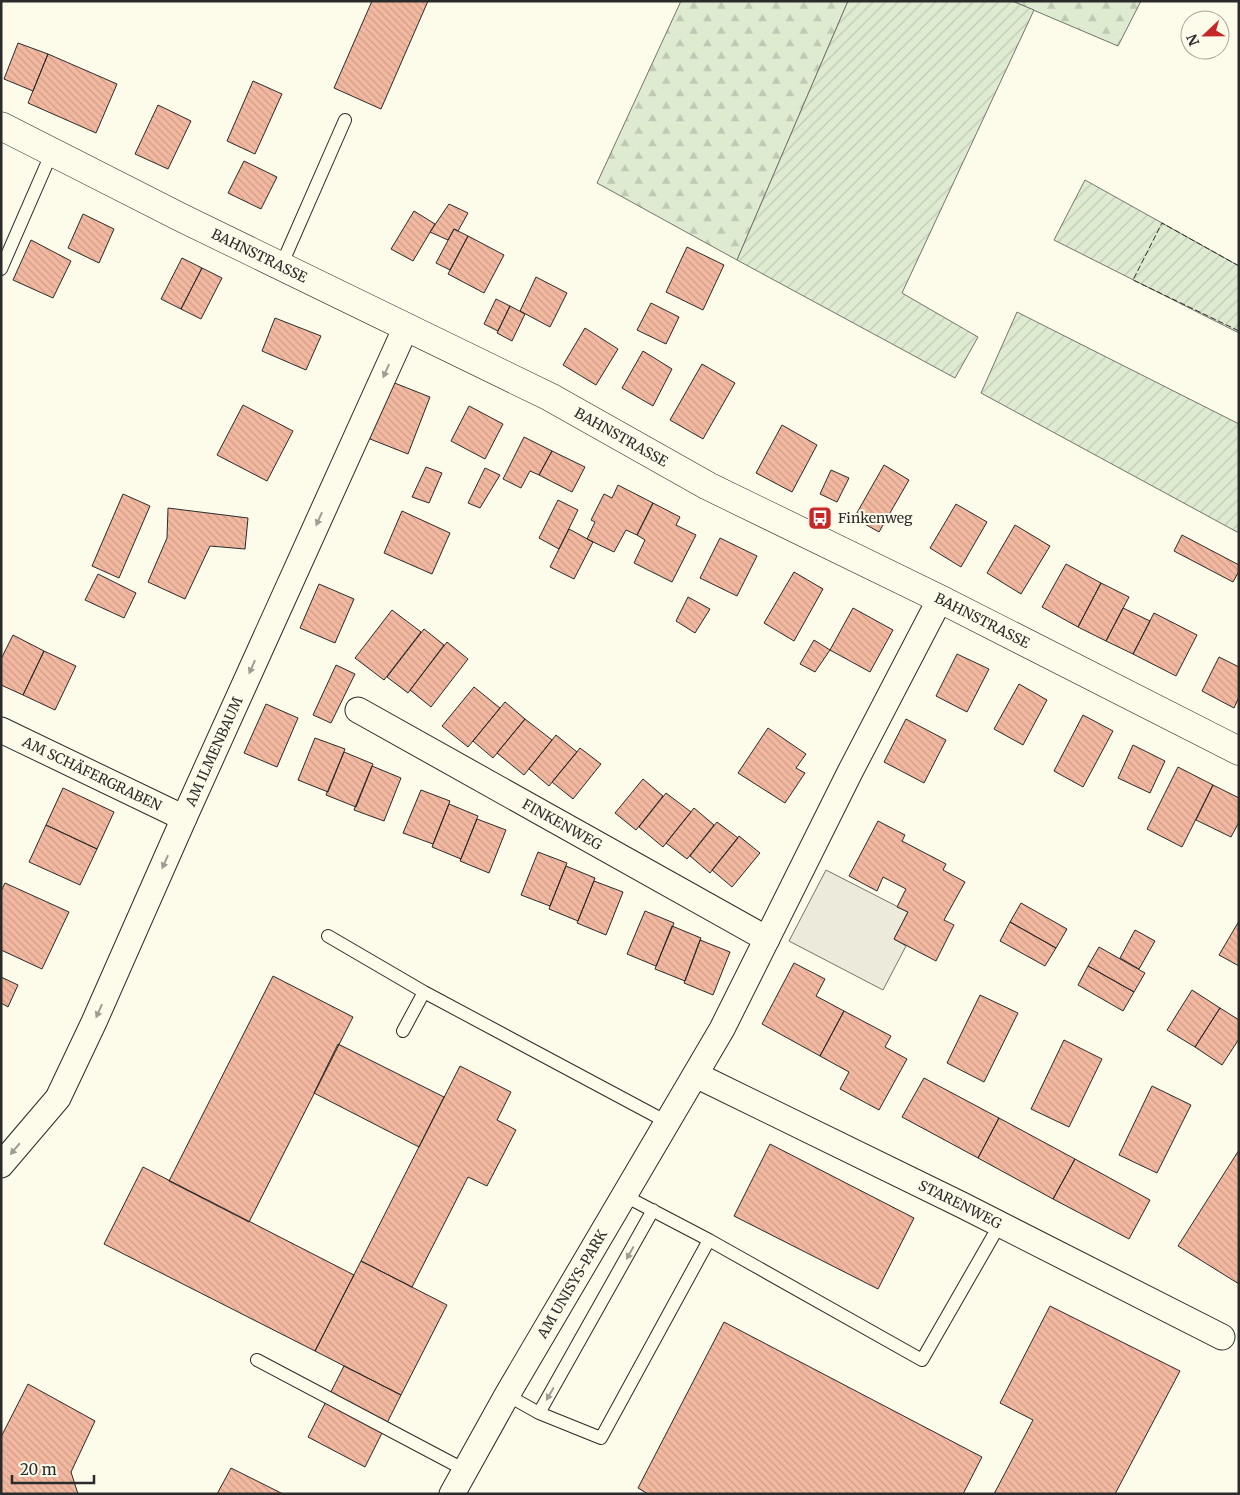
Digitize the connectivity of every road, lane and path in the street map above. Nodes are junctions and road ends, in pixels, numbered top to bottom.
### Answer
1 (345, 120) dead end
2 (1, 126) edge
3 (52, 152) junction
4 (281, 266) junction
5 (1, 269) edge
6 (406, 326) junction
7 (940, 600) junction
8 (358, 710) dead end
9 (1, 730) edge
10 (1239, 750) edge
11 (184, 818) junction
12 (328, 936) dead end
13 (767, 939) junction
14 (424, 992) junction
15 (403, 1031) dead end
16 (696, 1075) junction
17 (667, 1122) junction
18 (1, 1165) edge
19 (624, 1196) junction
20 (654, 1210) junction
21 (1000, 1224) junction
22 (709, 1240) junction
23 (1222, 1338) dead end
24 (257, 1360) dead end
25 (507, 1395) junction
26 (539, 1413) junction
27 (466, 1470) junction
28 (452, 1494) edge

1 - 4 lane
2 - 3 street, BAHNSTRASSE
3 - 4 street, BAHNSTRASSE
3 - 5 lane
4 - 6 street, BAHNSTRASSE
6 - 7 street, BAHNSTRASSE
6 -> 11 street, AM ILMENBAUM
7 - 10 street, BAHNSTRASSE
7 - 13 street
8 - 13 street, FINKENWEG
9 - 11 street, AM SCHÄFERGRABEN
11 -> 18 street, AM ILMENBAUM
12 - 14 lane
13 - 16 street
14 - 15 lane
14 - 17 lane
16 - 17 street, AM UNISYS-PARK
16 - 21 street, STARENWEG
17 - 19 street, AM UNISYS-PARK
19 - 20 lane
19 - 25 street, AM UNISYS-PARK
20 - 22 lane
20 -> 26 lane
21 - 22 lane
21 - 23 street, STARENWEG
22 - 26 lane
24 - 27 lane
25 - 26 lane
25 - 27 street, AM UNISYS-PARK
27 - 28 street, AM UNISYS-PARK

